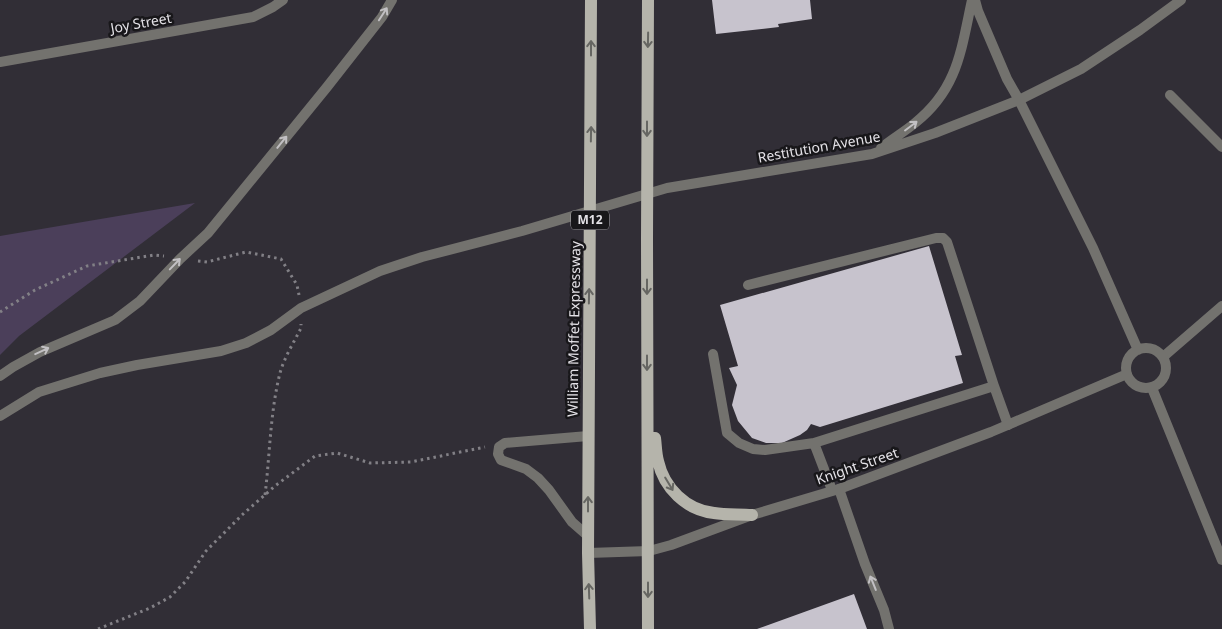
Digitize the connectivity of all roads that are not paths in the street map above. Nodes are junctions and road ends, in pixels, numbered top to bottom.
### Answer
1 (283, 0) edge
2 (392, 0) edge
3 (591, 0) edge
4 (648, 0) edge
5 (974, 0) edge
6 (1181, 0) edge
7 (0, 62) edge
8 (1170, 95) dead end
9 (1019, 100) junction
10 (1222, 147) edge
11 (872, 154) junction
12 (748, 285) dead end
13 (1222, 306) edge
14 (1138, 350) junction
15 (713, 354) dead end
16 (1163, 357) junction
17 (1127, 374) junction
18 (0, 376) edge
19 (648, 386) junction
20 (994, 386) junction
21 (1152, 388) junction
22 (0, 416) edge
23 (1008, 425) junction
24 (588, 436) junction
25 (814, 443) junction
26 (836, 489) junction
27 (752, 515) junction
28 (588, 536) junction
29 (649, 552) junction
30 (588, 553) junction
31 (1222, 560) edge
32 (590, 629) edge
33 (648, 629) edge
34 (889, 629) edge

1 - 7 street, Joy Street
18 -> 2 street
24 -> 3 main road, William Moffet Expressway / M12
4 -> 19 main road
5 - 9 street
11 -> 5 street
6 - 9 street, Restitution Avenue
8 - 10 street
9 - 11 street, Restitution Avenue
9 - 14 street
11 - 22 street, Restitution Avenue
12 - 20 street
13 - 16 street
14 - 16 street
14 - 17 street
15 - 25 street
16 - 21 street
17 - 21 street
17 - 23 street, Knight Street
19 -> 27 main road
19 - 29 main road
20 - 23 street
20 - 25 street
21 - 31 street
23 - 26 street, Knight Street
28 -> 24 main road, William Moffet Expressway / M12
24 - 28 street
25 - 26 street
26 - 27 street, Knight Street
34 -> 26 street
27 - 29 street, Knight Street
28 - 30 main road, William Moffet Expressway / M12
29 - 30 street, Knight Street
29 -> 33 main road
32 -> 30 main road, William Moffet Expressway / M12

